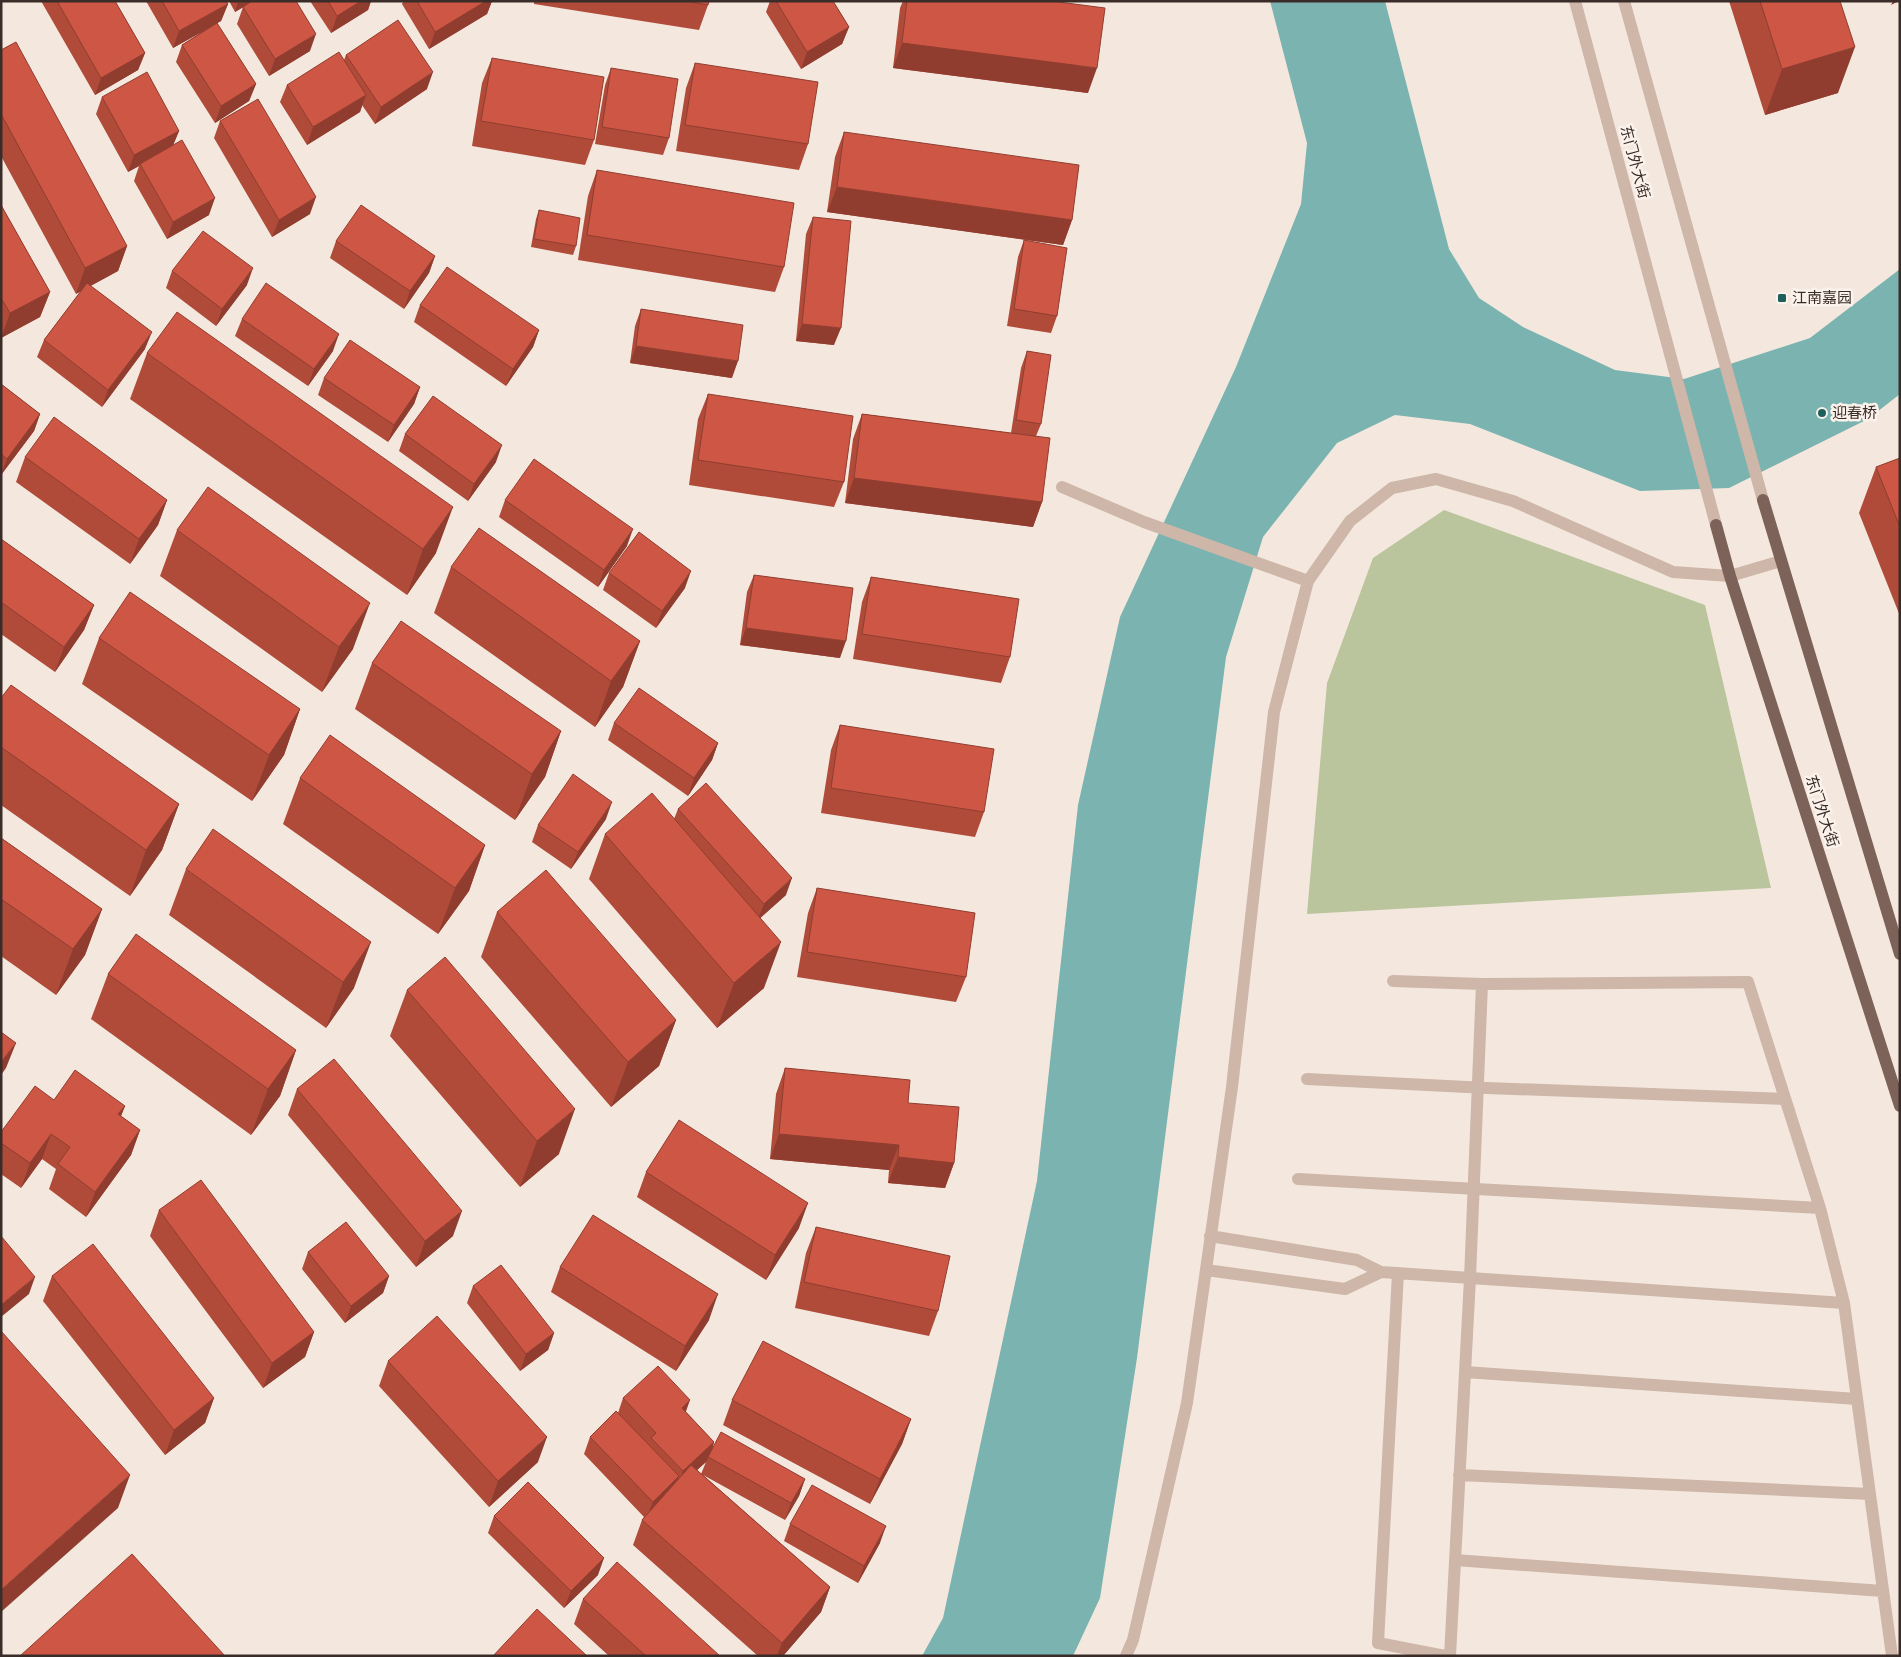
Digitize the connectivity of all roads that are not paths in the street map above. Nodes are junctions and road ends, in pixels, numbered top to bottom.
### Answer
1 (1576, 1) edge
2 (1624, 1) edge
3 (1062, 488) dead end
4 (1763, 500) joint
5 (1716, 525) joint
6 (1780, 561) junction
7 (1730, 576) junction
8 (1308, 581) junction
9 (1900, 954) edge
10 (1393, 981) dead end
11 (1482, 984) junction
12 (1307, 1079) dead end
13 (1477, 1087) junction
14 (1785, 1099) junction
15 (1900, 1106) edge
16 (1298, 1179) dead end
17 (1473, 1189) junction
18 (1820, 1208) junction
19 (1210, 1236) junction
20 (1206, 1270) junction
21 (1381, 1272) junction
22 (1398, 1273) junction
23 (1470, 1278) junction
24 (1844, 1303) junction
25 (1465, 1372) junction
26 (1857, 1399) junction
27 (1459, 1476) junction
28 (1870, 1494) junction
29 (1455, 1560) junction
30 (1883, 1591) junction
31 (1126, 1656) edge
32 (1444, 1656) edge
33 (1450, 1656) edge
34 (1892, 1656) edge

1 - 5 street, 东门外大街
2 - 4 street
3 - 8 street
4 - 6 main road
5 - 7 main road, 东门外大街
6 - 7 street
6 - 9 main road
7 - 8 street
7 - 15 main road, 东门外大街
8 - 19 street
10 - 11 street
11 - 13 street
11 - 14 street
12 - 13 street
13 - 14 street
13 - 17 street
14 - 18 street
16 - 17 street
17 - 18 street
17 - 23 street
18 - 24 street
19 - 20 street
19 - 21 street
20 - 21 street
20 - 31 street
21 - 22 street
22 - 23 street
22 - 32 street
23 - 24 street
23 - 25 street
24 - 26 street
25 - 26 street
25 - 27 street
26 - 28 street
27 - 28 street
27 - 29 street
28 - 30 street
29 - 30 street
29 - 33 street
30 - 34 street

